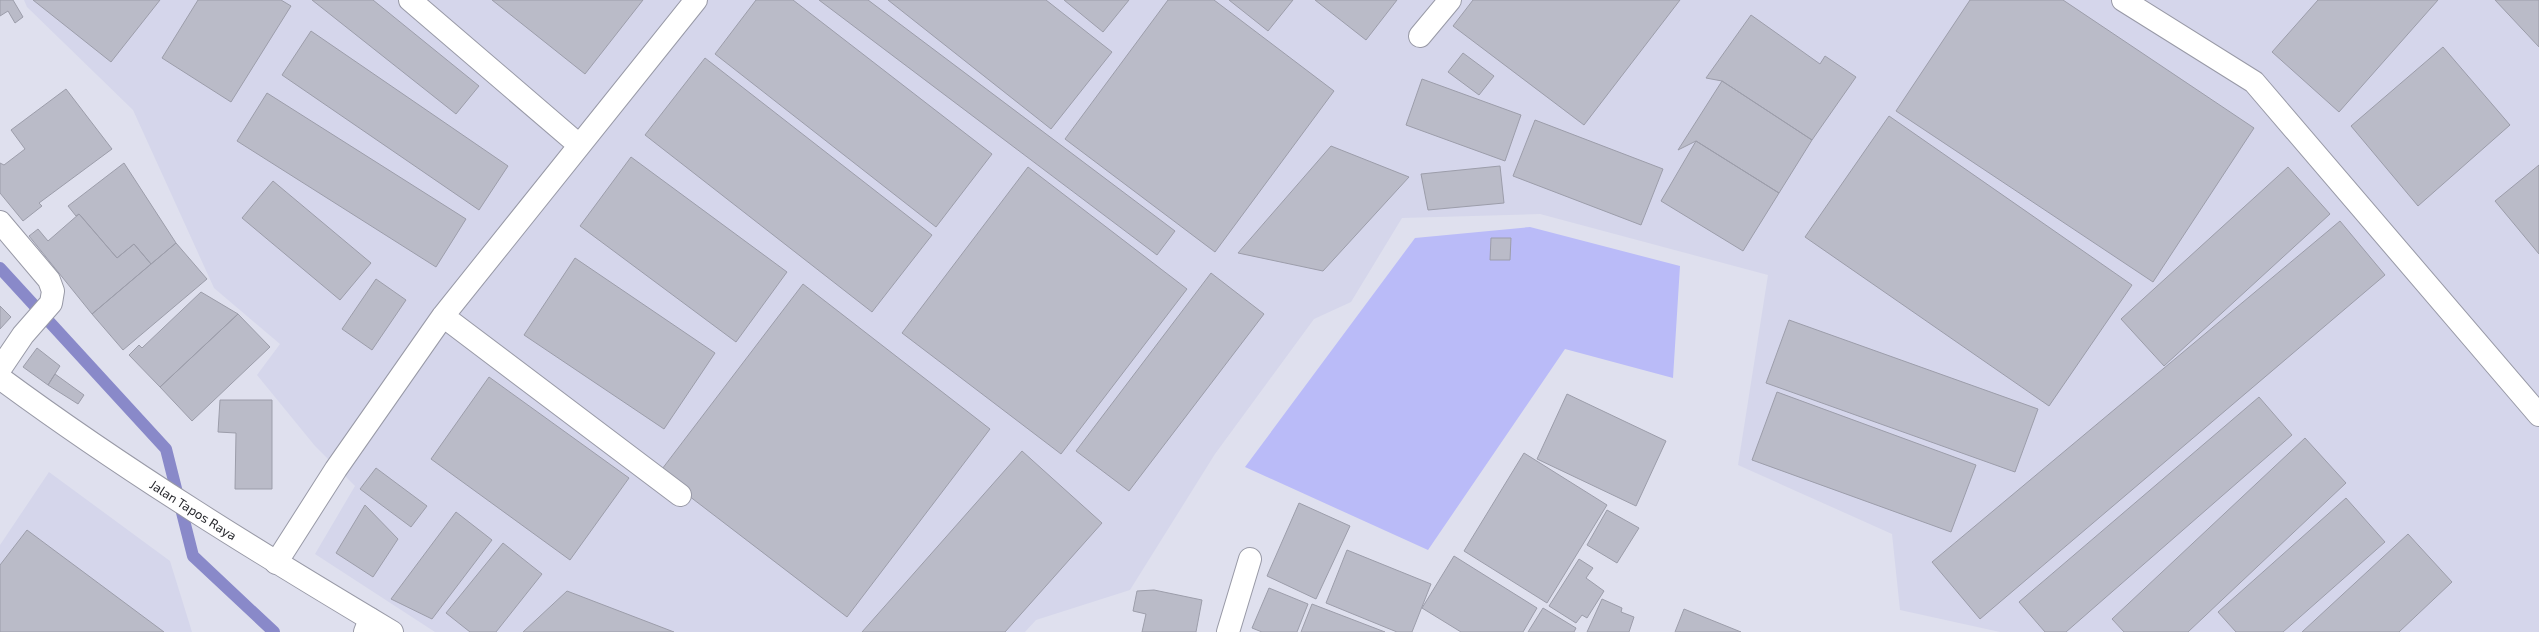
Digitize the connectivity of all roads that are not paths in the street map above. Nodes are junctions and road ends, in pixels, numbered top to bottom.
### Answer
1 (410, 0) edge
2 (696, 0) edge
3 (1450, 0) edge
4 (2123, 0) edge
5 (1420, 36) dead end
6 (579, 145) junction
7 (0, 222) edge
8 (442, 316) junction
9 (0, 369) edge
10 (0, 378) edge
11 (2539, 414) edge
12 (680, 495) dead end
13 (1250, 559) dead end
14 (276, 563) junction
15 (368, 625) edge
16 (392, 632) edge
17 (1228, 632) edge

1 - 6 main road
2 - 6 main road
3 - 5 main road
4 - 11 main road
6 - 8 main road
7 - 9 main road
8 - 12 main road
8 - 14 main road
10 - 14 main road, Jalan Tapos Raya
13 - 17 main road
14 - 15 main road, Jalan Tapos Raya
15 - 16 main road, Jalan Tapos Raya

